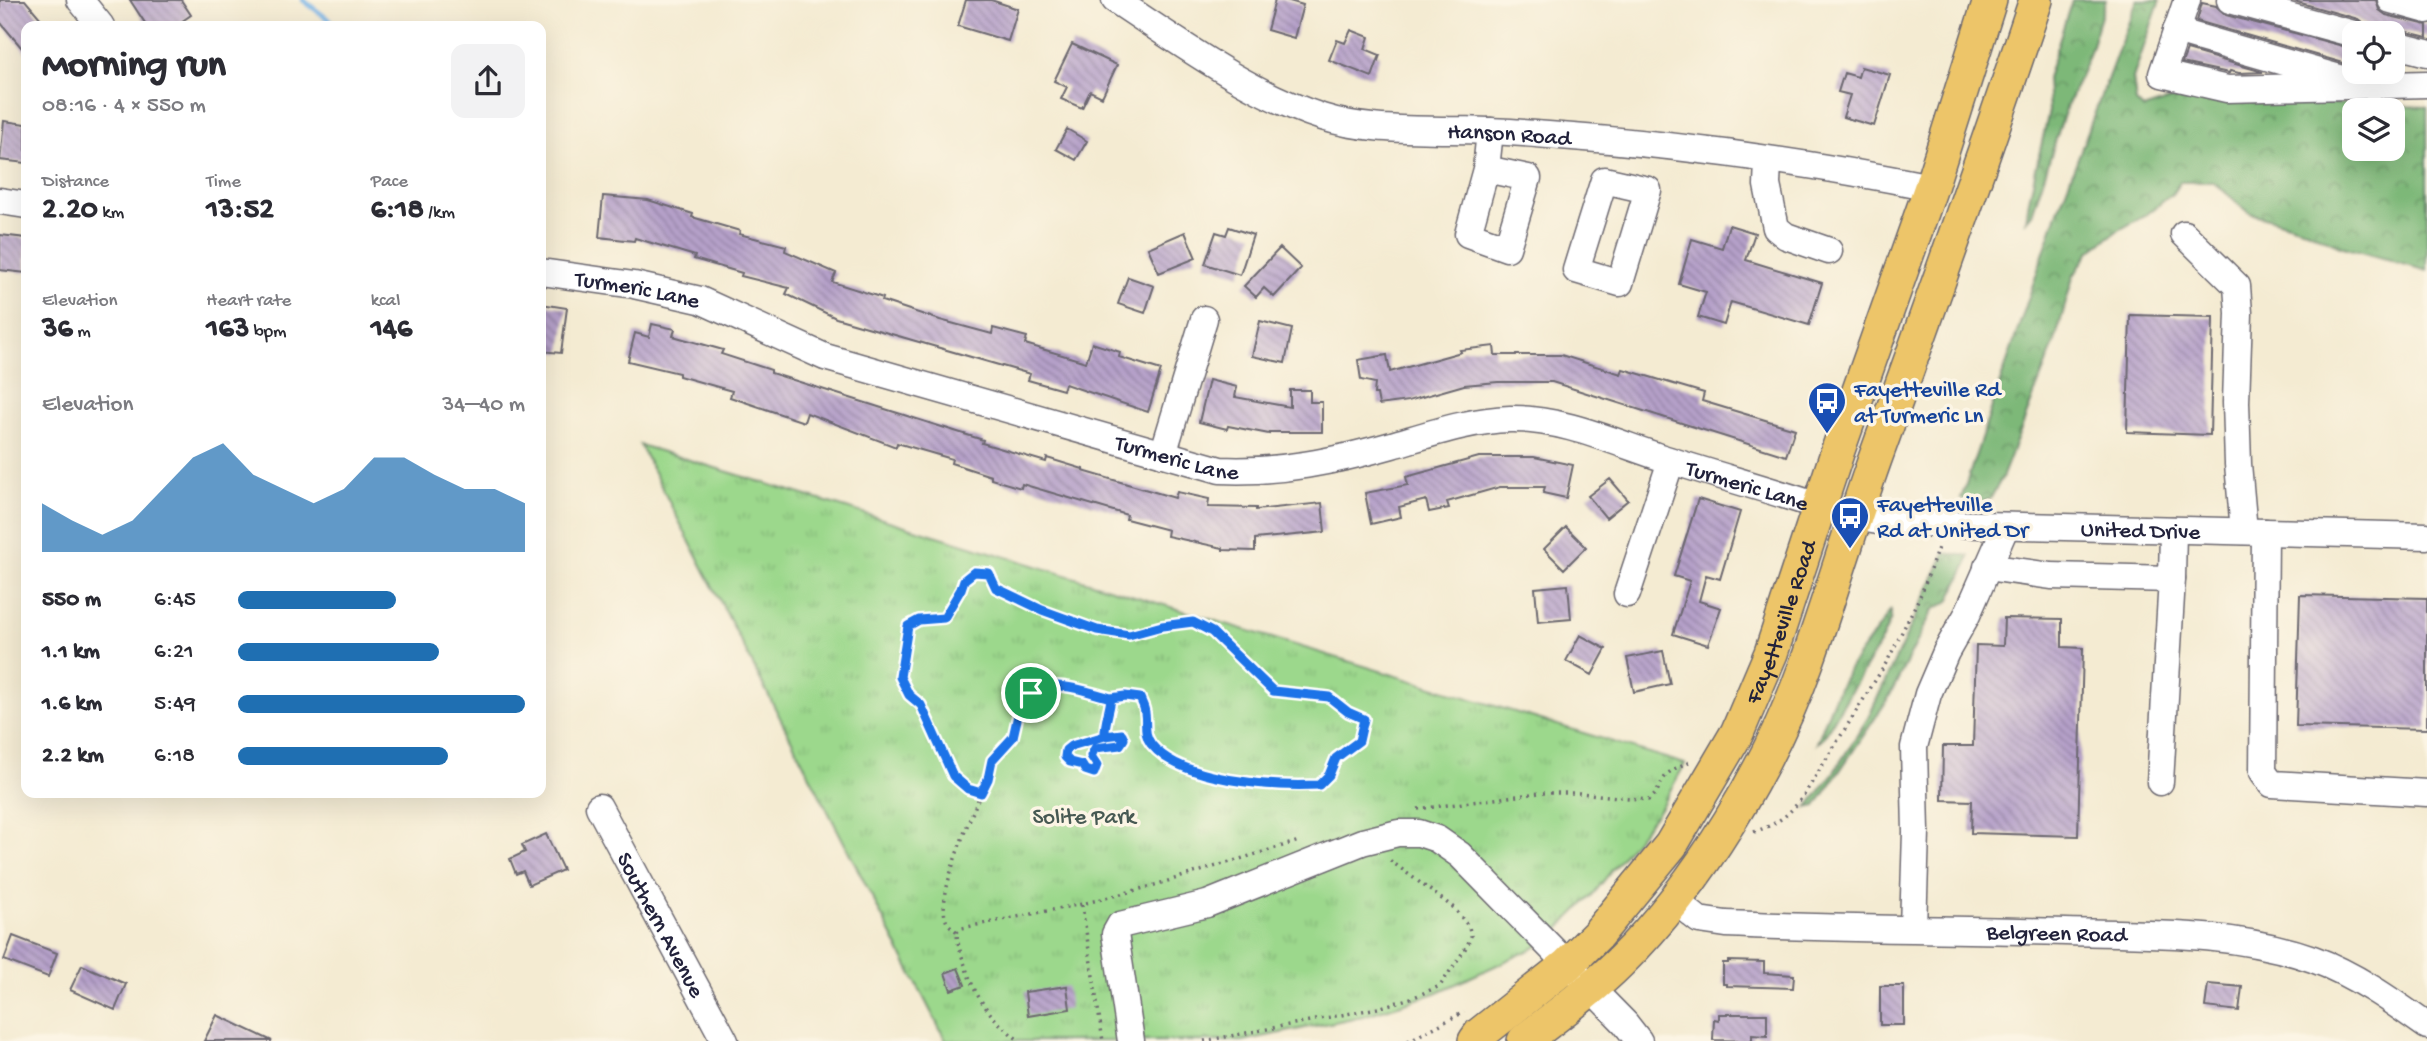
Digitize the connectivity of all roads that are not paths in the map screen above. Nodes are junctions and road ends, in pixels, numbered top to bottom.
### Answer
1 (80, 0) edge
2 (1115, 0) edge
3 (1990, 0) edge
4 (2036, 0) edge
5 (2187, 0) edge
6 (2230, 0) edge
7 (2391, 0) edge
8 (2427, 10) edge
9 (97, 21) edge
10 (2176, 31) junction
11 (2342, 31) edge
12 (2405, 47) edge
13 (2427, 53) edge
14 (2427, 84) edge
15 (2372, 87) junction
16 (1490, 131) junction
17 (1641, 144) junction
18 (1768, 160) junction
19 (1486, 169) dead end
20 (1633, 186) dead end
21 (1931, 187) junction
22 (0, 201) edge
23 (21, 204) edge
24 (2184, 234) dead end
25 (1829, 251) dead end
26 (546, 273) edge
27 (1204, 319) dead end
28 (1163, 454) junction
29 (1671, 461) junction
30 (1821, 507) junction
31 (1854, 517) junction
32 (2006, 526) junction
33 (2174, 530) junction
34 (2255, 531) junction
35 (2427, 536) edge
36 (1987, 567) junction
37 (2172, 579) junction
38 (1627, 594) dead end
39 (2160, 782) dead end
40 (2427, 793) edge
41 (599, 807) dead end
42 (1674, 900) junction
43 (1913, 928) junction
44 (1567, 965) junction
45 (1591, 989) junction
46 (1470, 1026) edge
47 (2427, 1026) edge
48 (726, 1041) edge
49 (1131, 1041) edge
50 (1524, 1041) edge
51 (1639, 1041) edge

1 - 9 street
2 - 16 street, Hanson Road
3 - 21 main road, Fayetteville Road
4 - 31 main road, Fayetteville Road
5 - 10 street
6 - 11 street
7 - 8 street
10 - 15 street
10 - 15 street
12 - 13 street
14 - 15 street
16 - 17 street, Hanson Road
16 - 19 street
17 - 18 street, Hanson Road
17 - 20 street
18 - 21 street, Hanson Road
18 - 25 street
21 - 30 main road, Fayetteville Road
22 - 23 street
24 - 34 street
26 - 28 street, Turmeric Lane
27 - 28 street
28 - 29 street, Turmeric Lane
29 - 30 street, Turmeric Lane
29 - 38 street
30 - 44 main road, Fayetteville Road
31 - 32 street, United Drive
31 - 42 main road, Fayetteville Road
32 - 33 street, United Drive
32 - 36 street
33 - 34 street, United Drive
33 - 37 street
34 - 35 street, United Drive
34 - 40 street
36 - 37 street
36 - 43 street
37 - 39 street
41 - 48 street, Southern Avenue
42 - 43 street, Belgreen Road
42 - 45 main road, Fayetteville Road
43 - 47 street, Belgreen Road
44 - 45 street
44 - 46 main road, Fayetteville Road
44 - 49 street
45 - 50 main road, Fayetteville Road
45 - 51 street

